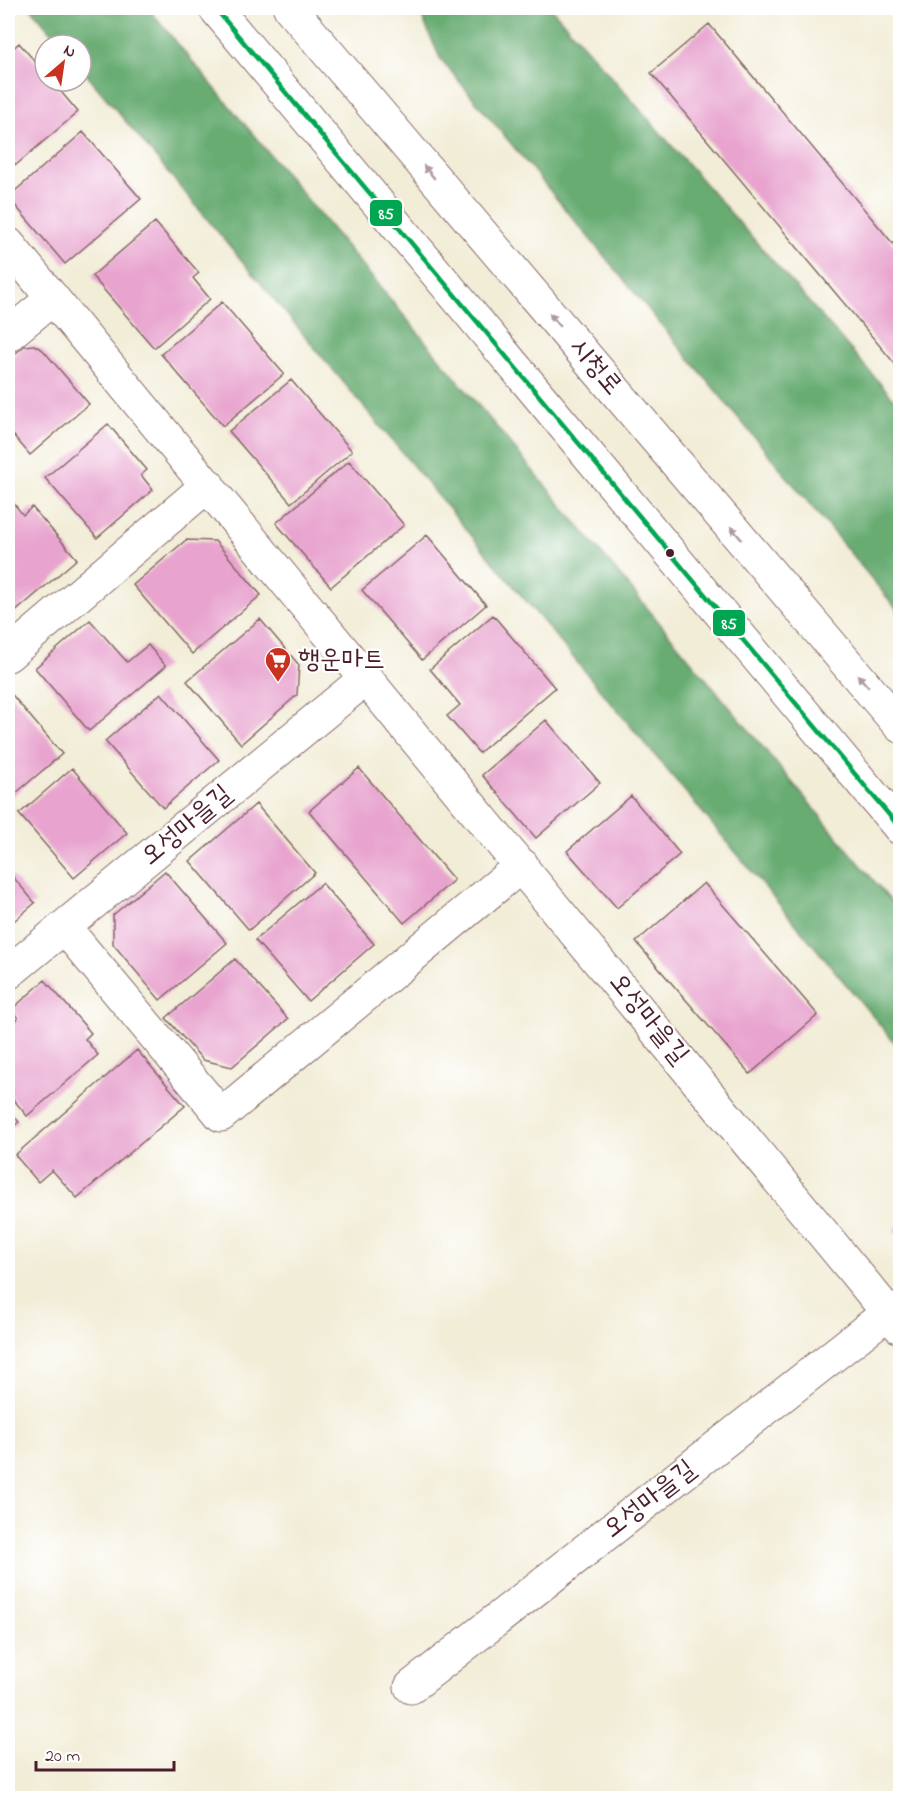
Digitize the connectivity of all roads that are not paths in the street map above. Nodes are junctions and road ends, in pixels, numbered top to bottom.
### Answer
1 (214, 8) edge
2 (290, 8) edge
3 (8, 244) edge
4 (53, 298) junction
5 (8, 335) edge
6 (208, 486) junction
7 (8, 655) edge
8 (365, 678) junction
9 (900, 726) edge
10 (900, 828) edge
11 (522, 866) junction
12 (64, 927) junction
13 (8, 973) edge
14 (894, 1319) edge
15 (411, 1687) dead end

1 - 10 street
9 -> 2 street, 시청로
3 - 4 street, 오성마을길
4 - 5 street
4 - 6 street, 오성마을길
6 - 7 street
6 - 8 street, 오성마을길
8 - 11 street, 오성마을길
8 - 12 street, 오성마을길
11 - 12 street
11 - 14 street, 오성마을길
12 - 13 street, 오성마을길
14 - 15 street, 오성마을길

